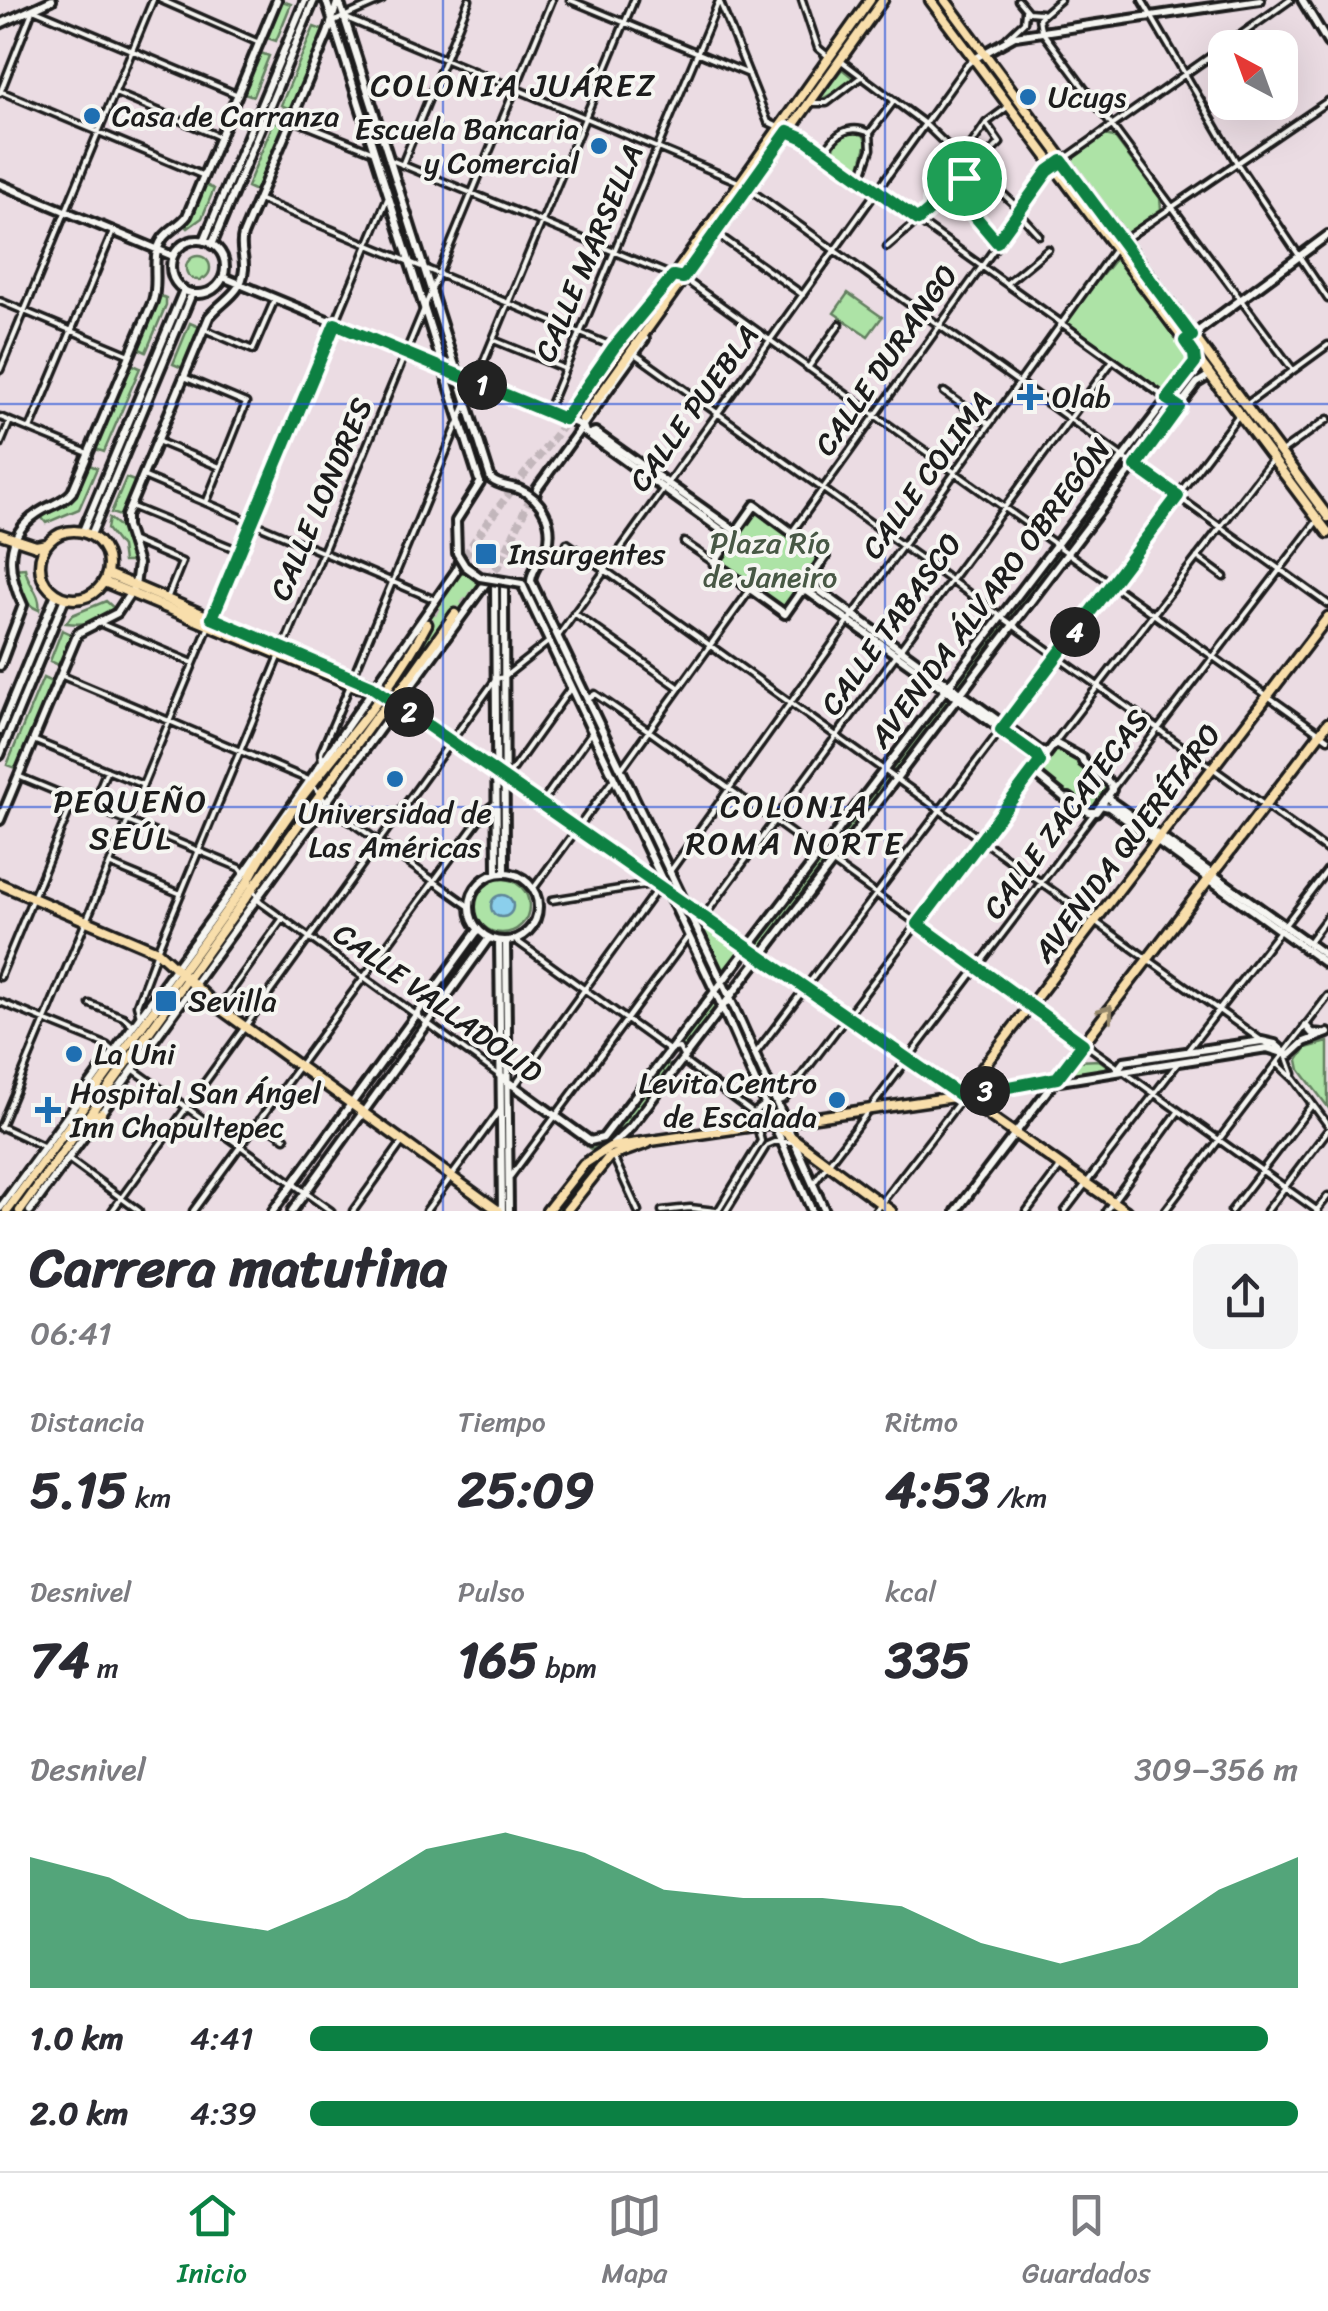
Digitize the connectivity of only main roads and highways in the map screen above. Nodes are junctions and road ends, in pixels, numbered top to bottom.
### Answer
1 (52, 0) edge
2 (276, 0) edge
3 (305, 0) edge
4 (314, 0) edge
5 (326, 0) edge
6 (338, 0) edge
7 (870, 0) edge
8 (883, 0) edge
9 (930, 0) edge
10 (945, 0) edge
11 (1260, 0) edge
12 (1302, 0) edge
13 (32, 4) edge
14 (332, 22) junction
15 (0, 24) edge
16 (1328, 44) edge
17 (978, 57) junction
18 (784, 129) junction
19 (1058, 164) junction
20 (0, 184) edge
21 (743, 185) junction
22 (1328, 235) edge
23 (208, 243) junction
24 (158, 250) junction
25 (173, 256) junction
26 (223, 277) junction
27 (678, 277) junction
28 (240, 284) junction
29 (188, 292) junction
30 (667, 292) junction
31 (1189, 338) junction
32 (1194, 354) junction
33 (444, 369) junction
34 (455, 374) junction
35 (1210, 375) junction
36 (568, 416) junction
37 (585, 428) junction
38 (1276, 456) junction
39 (534, 499) junction
40 (1325, 515) edge
41 (87, 533) junction
42 (1328, 533) edge
43 (0, 534) edge
44 (733, 534) junction
45 (18, 542) junction
46 (47, 544) junction
47 (40, 562) junction
48 (459, 562) junction
49 (106, 578) junction
50 (810, 579) junction
51 (495, 583) junction
52 (133, 590) junction
53 (801, 592) junction
54 (60, 596) junction
55 (455, 614) tunnel mouth
56 (1328, 617) edge
57 (851, 619) junction
58 (211, 622) junction
59 (427, 624) tunnel mouth
60 (3, 650) edge
61 (0, 666) edge
62 (946, 687) junction
63 (378, 692) junction
64 (959, 696) junction
65 (394, 702) junction
66 (1328, 724) edge
67 (348, 727) junction
68 (1003, 727) junction
69 (0, 730) edge
70 (1324, 736) edge
71 (342, 748) junction
72 (1048, 752) junction
73 (0, 755) edge
74 (1040, 762) junction
75 (497, 773) junction
76 (506, 779) junction
77 (311, 782) junction
78 (1110, 792) junction
79 (1098, 808) junction
80 (0, 820) edge
81 (1158, 839) junction
82 (501, 873) junction
83 (1211, 877) junction
84 (0, 884) edge
85 (250, 885) junction
86 (661, 886) junction
87 (682, 900) junction
88 (1283, 928) junction
89 (478, 930) junction
90 (489, 938) junction
91 (506, 940) junction
92 (747, 947) junction
93 (761, 957) junction
94 (1328, 961) edge
95 (183, 977) junction
96 (721, 980) junction
97 (171, 985) junction
98 (714, 990) junction
99 (156, 994) junction
100 (729, 996) junction
101 (722, 1006) junction
102 (1306, 1026) road end
103 (1327, 1034) edge
104 (1262, 1044) junction
105 (1120, 1070) junction
106 (499, 1074) junction
107 (1057, 1078) junction
108 (511, 1083) junction
109 (979, 1092) junction
110 (962, 1096) junction
111 (944, 1098) junction
112 (352, 1104) junction
113 (977, 1107) junction
114 (951, 1110) road end
115 (363, 1112) junction
116 (101, 1113) junction
117 (66, 1118) junction
118 (786, 1122) junction
119 (774, 1124) junction
120 (78, 1130) junction
121 (1015, 1134) junction
122 (59, 1140) junction
123 (595, 1142) joint
124 (795, 1142) junction
125 (611, 1151) junction
126 (878, 1207) edge
127 (14, 1209) edge
128 (273, 1211) edge
129 (292, 1211) edge
130 (503, 1211) edge
131 (547, 1211) edge
132 (566, 1211) edge
133 (812, 1211) edge
134 (825, 1211) edge
135 (891, 1211) edge
136 (956, 1211) edge
137 (1126, 1211) edge

1 - 13 main road
2 - 24 main road
3 - 23 main road
4 - 23 main road
5 - 14 main road
6 - 14 main road
6 - 34 main road
7 - 18 main road
8 - 18 main road
9 - 17 main road
10 - 17 main road
11 - 17 main road
12 - 16 main road
13 - 15 main road
14 - 28 main road
14 - 33 main road
17 - 19 main road
17 - 19 main road
18 - 21 main road
19 - 31 main road
20 - 24 main road
21 - 27 main road
21 - 27 main road
22 - 31 main road
23 - 25 main road
23 - 26 main road
24 - 25 main road
24 - 45 main road
25 - 29 main road
26 - 28 main road
26 - 29 main road
27 - 30 main road
28 - 33 main road
28 - 52 main road
29 - 41 main road
30 - 36 main road
30 - 36 main road
30 - 37 main road
30 - 37 main road
31 - 32 main road
31 - 38 main road
32 - 35 main road
32 - 62 main road, AVENIDA ÁLVARO OBREGÓN
33 - 34 main road
33 - 48 main road, bridge
34 - 36 main road
34 - 39 main road, bridge
35 - 38 main road
35 - 64 main road, AVENIDA ÁLVARO OBREGÓN
36 - 37 main road
37 - 39 main road, bridge
37 - 44 main road
38 - 40 main road
39 - 87 main road, bridge
40 - 42 main road
41 - 46 main road
41 - 49 main road
43 - 45 main road
44 - 50 main road
44 - 53 main road
45 - 46 main road
45 - 47 main road
45 - 60 main road
46 - 47 main road
47 - 54 main road
48 - 51 main road, bridge
48 - 63 main road
49 - 52 main road
49 - 54 main road
50 - 53 main road
50 - 57 main road
51 - 65 main road
51 - 75 main road
51 - 76 main road
51 - 86 main road, bridge
52 - 58 main road
52 - 58 main road
52 - 80 main road
53 - 57 main road
54 - 69 main road
54 - 73 main road
55 - 65 main road
56 - 81 main road, AVENIDA QUERÉTARO
57 - 62 main road
58 - 63 main road
59 - 63 main road
60 - 61 main road
62 - 64 main road
62 - 92 main road, AVENIDA ÁLVARO OBREGÓN
63 - 65 main road
63 - 67 main road
63 - 71 main road
64 - 68 main road
64 - 93 main road, AVENIDA ÁLVARO OBREGÓN
65 - 75 main road
65 - 85 main road
66 - 70 main road
67 - 71 main road
67 - 77 main road
68 - 72 main road
68 - 74 main road
70 - 83 main road
71 - 77 main road
72 - 74 main road
72 - 78 main road
74 - 79 main road
75 - 76 main road
75 - 82 main road
76 - 82 main road
76 - 86 main road
77 - 85 main road
78 - 79 main road, CALLE ZACATECAS
78 - 81 main road
79 - 81 main road
81 - 83 main road
81 - 110 main road, AVENIDA QUERÉTARO
82 - 89 main road
82 - 91 main road
83 - 88 main road
107 -> 83 main road
84 - 95 main road
85 - 95 main road
85 - 95 main road
86 - 87 main road
86 - 98 main road
87 - 92 main road
87 - 96 main road
88 - 94 main road
88 - 94 main road
89 - 90 main road
89 - 112 main road
90 - 91 main road
90 - 115 main road
91 - 106 main road
91 - 108 main road
92 - 93 main road
92 - 96 main road, AVENIDA ÁLVARO OBREGÓN
93 - 100 main road, AVENIDA ÁLVARO OBREGÓN
93 - 110 main road
95 - 97 main road
95 - 99 main road
95 - 112 main road
95 - 116 main road
95 - 120 main road
96 - 98 main road, AVENIDA ÁLVARO OBREGÓN
96 - 100 main road
97 - 99 main road
97 - 122 main road
98 - 101 main road
98 - 123 main road, AVENIDA ÁLVARO OBREGÓN
99 - 117 main road
100 - 101 main road
100 - 118 main road
101 - 119 main road
101 - 125 main road
102 - 103 main road
103 - 104 main road
104 - 105 main road
104 - 105 main road
105 - 107 main road
106 - 108 main road, CALLE VALLADOLID
106 - 130 main road
107 - 109 main road
107 - 121 main road
108 - 123 main road, CALLE VALLADOLID
108 - 130 main road
109 - 110 main road
109 - 113 main road
110 - 111 main road
110 - 113 main road
111 - 114 main road
111 - 118 main road
112 - 115 main road
112 - 128 main road
113 - 121 main road
115 - 129 main road
115 - 130 main road
116 - 120 main road
116 - 127 main road
117 - 122 main road
117 - 127 main road
118 - 119 main road
118 - 124 main road
119 - 124 main road
119 - 125 main road
119 - 133 main road
120 - 127 main road
121 - 136 main road
121 - 137 main road
122 - 127 main road
124 - 126 main road
124 - 134 main road
125 - 131 main road
125 - 132 main road
126 - 135 main road

